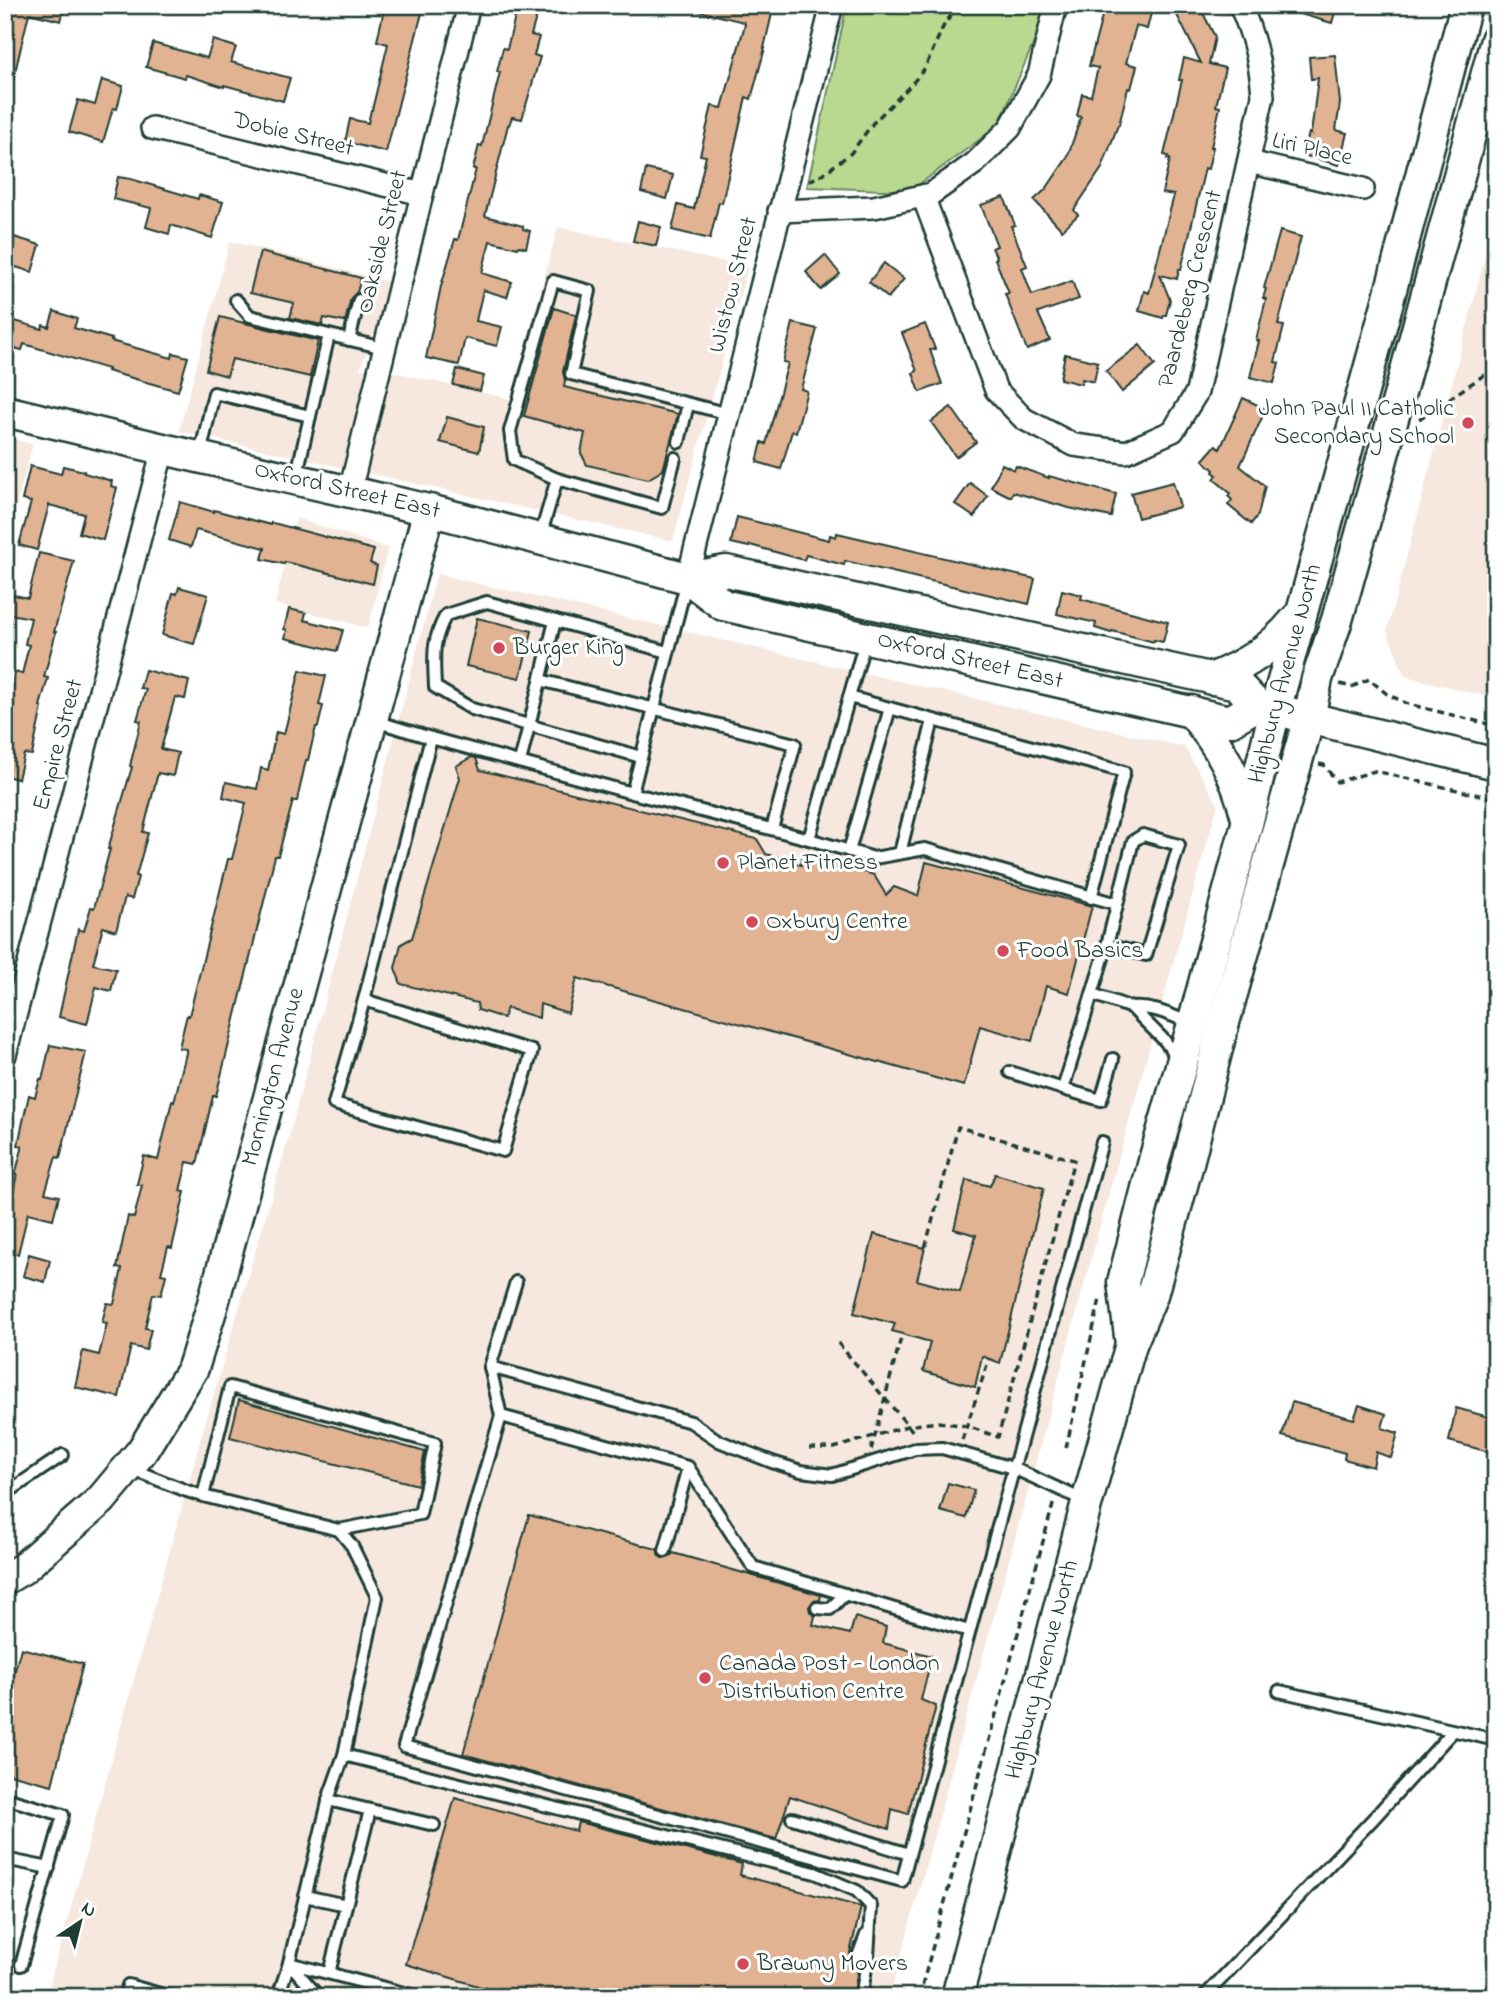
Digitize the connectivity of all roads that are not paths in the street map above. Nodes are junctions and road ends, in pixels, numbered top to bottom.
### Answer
1 (469, 5) edge
2 (832, 5) edge
3 (1056, 5) edge
4 (1240, 5) edge
5 (1466, 5) edge
6 (1496, 40) edge
7 (152, 128) dead end
8 (1249, 163) junction
9 (1363, 189) dead end
10 (422, 194) junction
11 (923, 196) junction
12 (779, 211) junction
13 (236, 300) dead end
14 (359, 300) dead end
15 (329, 335) junction
16 (349, 340) junction
17 (384, 348) junction
18 (688, 404) junction
19 (5, 411) edge
20 (729, 414) junction
21 (310, 416) junction
22 (679, 442) dead end
23 (163, 449) junction
24 (199, 457) junction
25 (675, 458) dead end
26 (296, 479) junction
27 (557, 479) junction
28 (350, 491) junction
29 (429, 510) junction
30 (540, 539) junction
31 (688, 578) junction
32 (1301, 612) junction
33 (555, 621) junction
34 (866, 638) junction
35 (668, 652) junction
36 (1211, 679) junction
37 (540, 680) junction
38 (849, 697) junction
39 (890, 708) junction
40 (1266, 708) junction
41 (654, 709) junction
42 (1191, 711) junction
43 (1309, 718) junction
44 (372, 720) junction
45 (933, 720) junction
46 (529, 725) junction
47 (432, 738) junction
48 (641, 757) junction
49 (520, 762) junction
50 (1496, 764) edge
51 (632, 793) junction
52 (1248, 820) junction
53 (772, 829) junction
54 (809, 839) junction
55 (849, 851) junction
56 (900, 853) junction
57 (1091, 898) junction
58 (1117, 904) junction
59 (1107, 945) junction
60 (1092, 994) junction
61 (364, 1000) junction
62 (1132, 1008) junction
63 (1193, 1024) junction
64 (5, 1055) edge
65 (1113, 1059) dead end
66 (1181, 1066) junction
67 (1010, 1072) dead end
68 (1063, 1089) junction
69 (1102, 1143) dead end
70 (516, 1282) dead end
71 (1131, 1344) junction
72 (490, 1367) junction
73 (501, 1416) junction
74 (63, 1455) dead end
75 (688, 1466) junction
76 (129, 1468) junction
77 (1013, 1468) junction
78 (5, 1494) edge
79 (204, 1496) junction
80 (1087, 1502) junction
81 (339, 1530) junction
82 (665, 1551) dead end
83 (5, 1579) edge
84 (845, 1594) junction
85 (817, 1608) dead end
86 (969, 1631) junction
87 (1279, 1691) dead end
88 (1453, 1731) junction
89 (1496, 1740) edge
90 (344, 1755) junction
91 (5, 1798) edge
92 (328, 1800) junction
93 (370, 1810) junction
94 (792, 1818) dead end
95 (434, 1825) dead end
96 (909, 1854) junction
97 (5, 1858) edge
98 (49, 1868) junction
99 (305, 1896) junction
100 (346, 1905) junction
101 (871, 1922) junction
102 (858, 1956) dead end
103 (289, 1963) junction
104 (21, 1965) dead end
105 (329, 1973) junction
106 (125, 1997) edge
107 (171, 1997) edge
108 (278, 1997) edge
109 (319, 1997) edge
110 (419, 1997) edge
111 (861, 1997) edge
112 (957, 1997) edge
113 (1204, 1997) edge

1 - 10 street, Oakside Street
2 - 12 street, Wistow Street
3 - 11 street
4 - 8 street, Paardeberg Crescent
5 - 32 main road, Highbury Avenue North
6 - 43 main road, Highbury Avenue North
7 - 10 street, Dobie Street
8 - 9 street, Liri Place
8 - 11 street, Paardeberg Crescent
10 - 17 street, Oakside Street
11 - 12 street
12 - 20 street, Wistow Street
13 - 15 lane
14 - 16 lane
15 - 16 lane
15 - 21 lane
16 - 17 lane
17 - 28 street, Oakside Street
18 - 20 lane
18 - 22 lane
18 - 27 lane
19 - 23 main road, Oxford Street East
20 - 31 street, Wistow Street
21 - 24 lane
21 - 26 lane
23 - 24 main road, Oxford Street East
23 - 64 street, Empire Street
24 - 26 main road, Oxford Street East
25 - 27 lane
26 - 28 main road, Oxford Street East
27 - 30 lane
28 - 29 main road, Oxford Street East
29 - 30 main road, Oxford Street East
29 - 44 main road, Mornington Avenue
30 - 31 main road, Oxford Street East
31 - 34 main road, Oxford Street East
31 - 35 lane
31 - 36 main road, Oxford Street East
32 - 36 main road
32 - 40 main road, Highbury Avenue North
33 - 35 lane
33 - 37 lane
33 - 46 lane
34 - 38 lane
34 - 42 main road, Oxford Street East
35 - 41 lane
36 - 40 main road, Oxford Street East
37 - 41 lane
37 - 46 lane
38 - 39 lane
38 - 54 lane
39 - 45 lane
39 - 55 lane
40 - 42 main road, Oxford Street East
40 - 43 main road, Oxford Street East
40 - 52 main road, Highbury Avenue North
41 - 48 lane
41 - 53 lane
42 - 52 main road
43 - 50 main road, Oxford Street East
43 - 71 main road, Highbury Avenue North
44 - 47 lane
44 - 76 main road, Mornington Avenue
45 - 56 lane
45 - 57 lane
46 - 48 lane
46 - 49 lane
47 - 49 lane
47 - 61 lane
48 - 51 lane
49 - 51 lane
51 - 53 lane
52 - 63 main road, Highbury Avenue North
53 - 54 lane
54 - 55 lane
55 - 56 lane
56 - 57 lane
57 - 58 lane
58 - 59 lane
58 - 59 lane
59 - 60 lane
60 - 62 lane
60 - 68 lane
61 - 61 lane
62 - 63 lane
62 - 66 lane
63 - 66 main road, Highbury Avenue North
65 - 68 lane
66 - 71 main road, Highbury Avenue North
67 - 68 lane
69 - 77 lane
70 - 72 lane
71 - 80 main road, Highbury Avenue North
72 - 73 lane
72 - 77 lane
73 - 75 lane
73 - 96 lane
74 - 78 lane
75 - 82 lane
75 - 84 lane
76 - 79 lane
76 - 83 main road, Mornington Avenue
77 - 80 lane
77 - 86 lane
79 - 81 lane
79 - 81 lane
80 - 112 main road, Highbury Avenue North
81 - 90 lane
84 - 85 lane
84 - 86 lane
86 - 96 lane
87 - 88 lane
88 - 89 lane
88 - 113 lane
90 - 92 lane
90 - 101 lane
91 - 98 lane
92 - 93 lane
92 - 99 lane
93 - 95 lane
93 - 100 lane
94 - 96 lane
97 - 98 lane
98 - 104 lane
99 - 100 lane
99 - 103 lane
100 - 105 lane
101 - 102 lane
101 - 111 lane
103 - 105 lane
103 - 108 lane
103 - 109 lane
105 - 110 lane
106 - 107 lane

